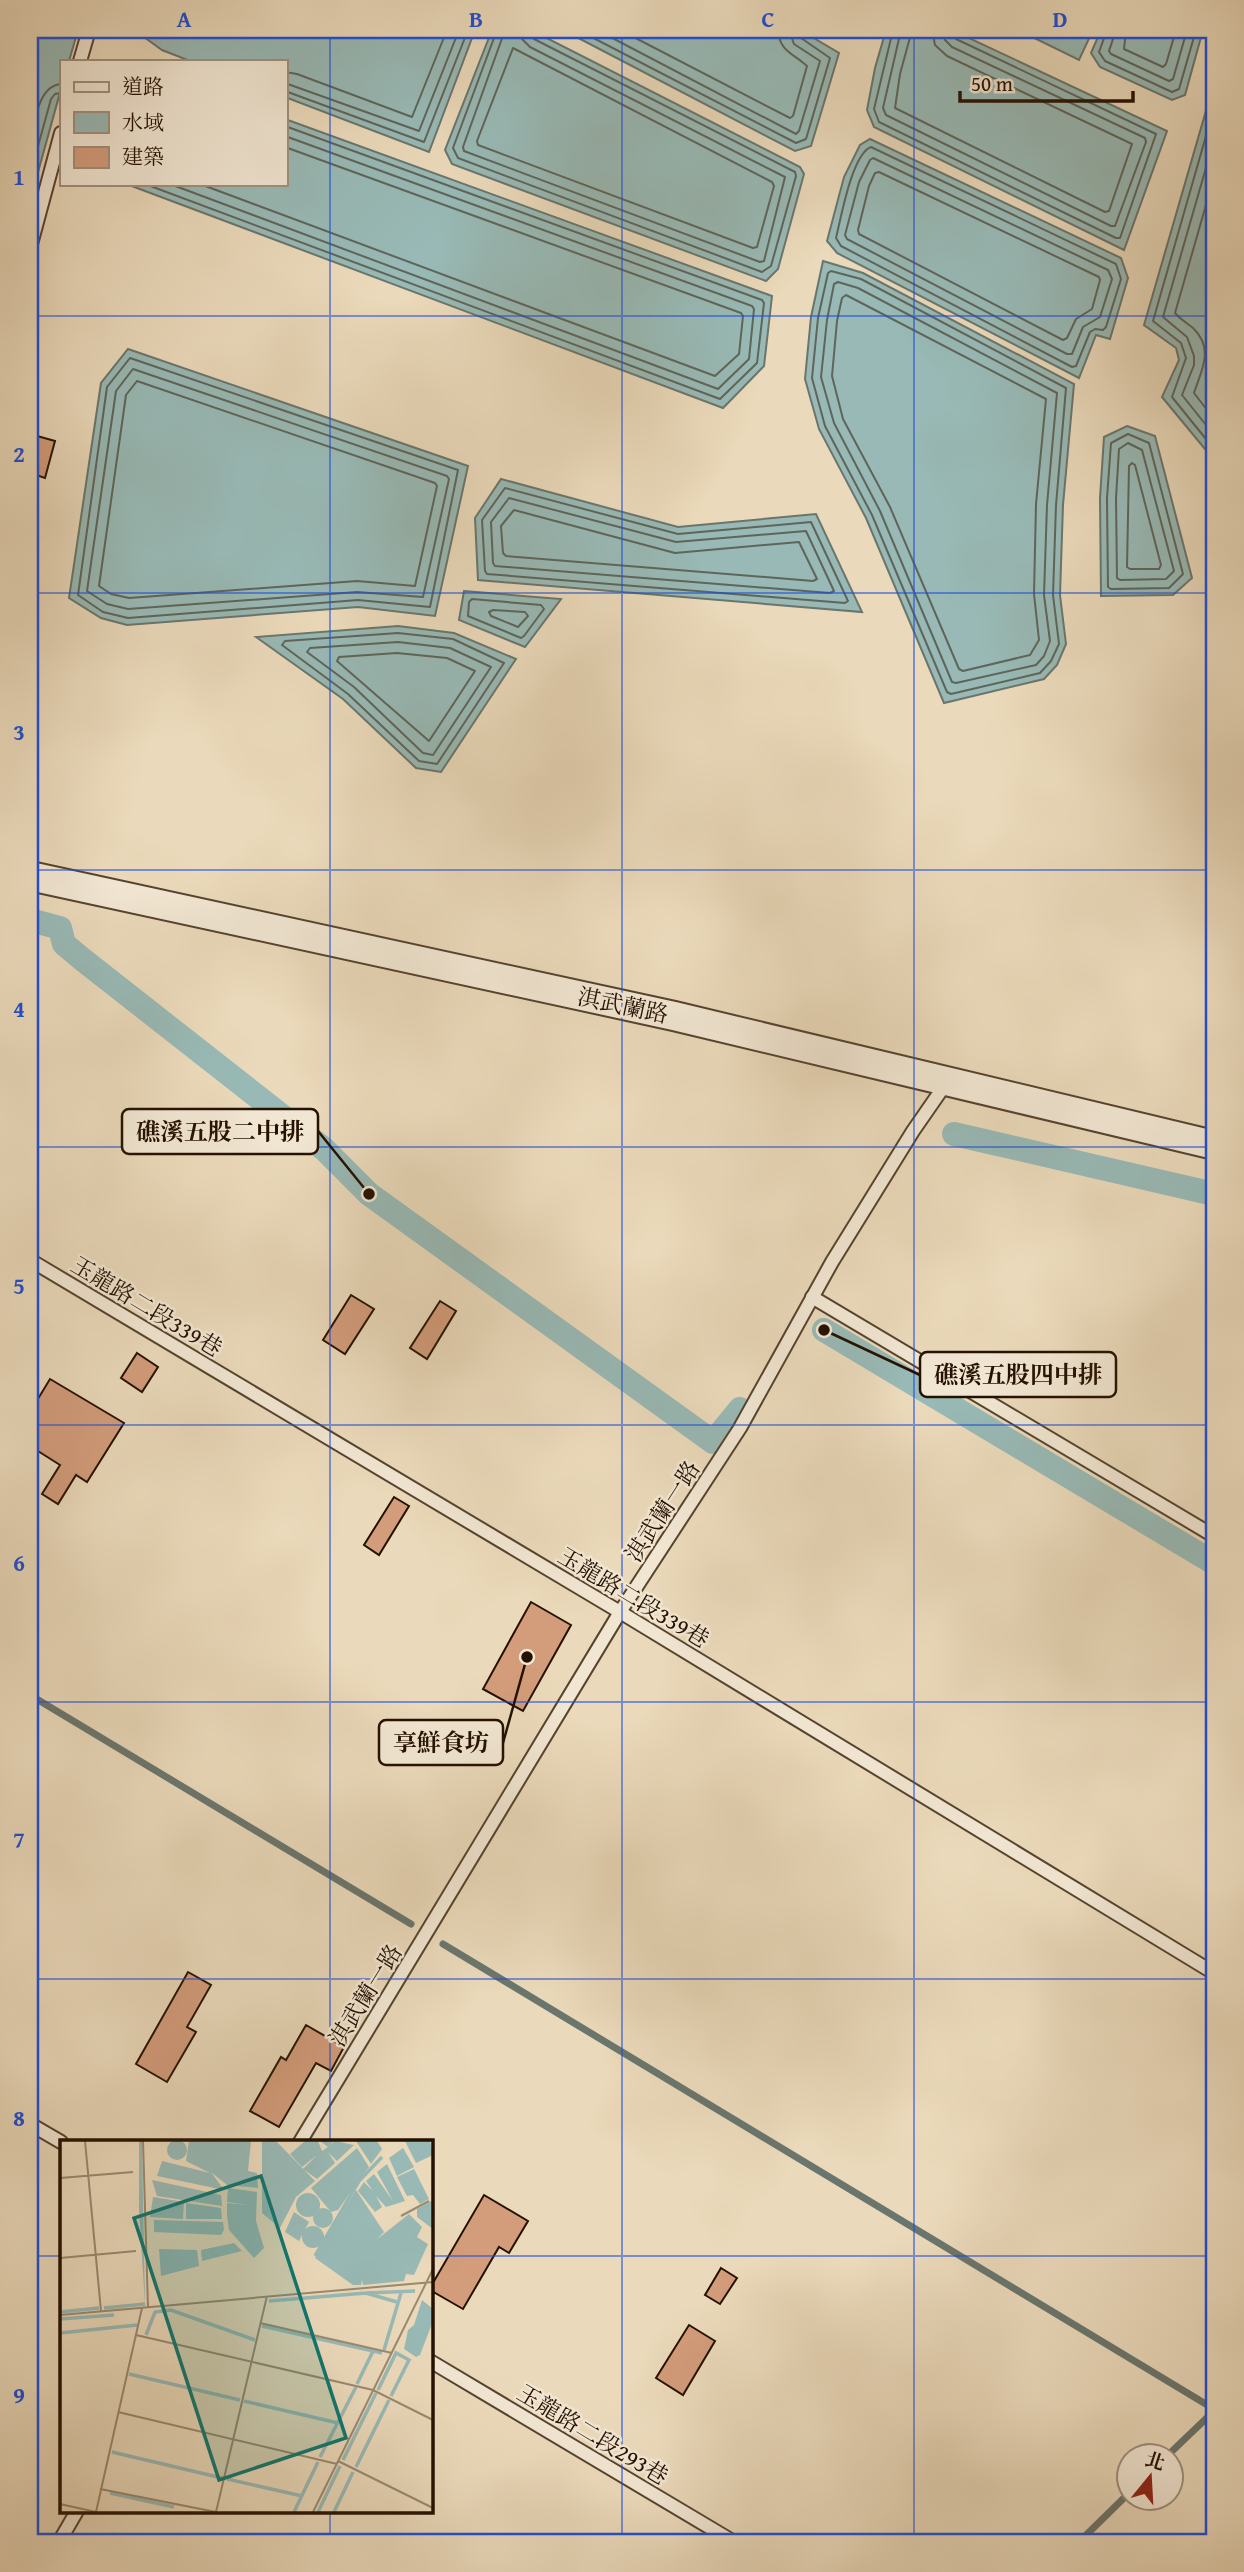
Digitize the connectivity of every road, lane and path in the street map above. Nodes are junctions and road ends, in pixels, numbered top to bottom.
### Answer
1 (89, 30) edge
2 (80, 60) edge
3 (60, 137) edge
4 (30, 248) edge
5 (30, 876) edge
6 (948, 1081) junction
7 (1214, 1145) edge
8 (30, 1261) edge
9 (812, 1297) junction
10 (1214, 1536) edge
11 (621, 1612) junction
12 (1214, 1973) edge
13 (30, 2124) edge
14 (301, 2140) edge
15 (60, 2141) edge
16 (432, 2362) edge
17 (76, 2512) edge
18 (59, 2542) edge
19 (734, 2542) edge

1 - 2 lane
3 - 4 lane
5 - 6 street, 淇武蘭路
6 - 7 street, 淇武蘭路
6 - 9 lane, 淇武蘭一路
8 - 11 lane, 玉龍路二段339巷
9 - 10 lane
9 - 11 lane, 淇武蘭一路
11 - 12 lane, 玉龍路二段339巷
11 - 14 lane, 淇武蘭一路
13 - 15 lane
16 - 19 lane, 玉龍路二段293巷
17 - 18 lane

